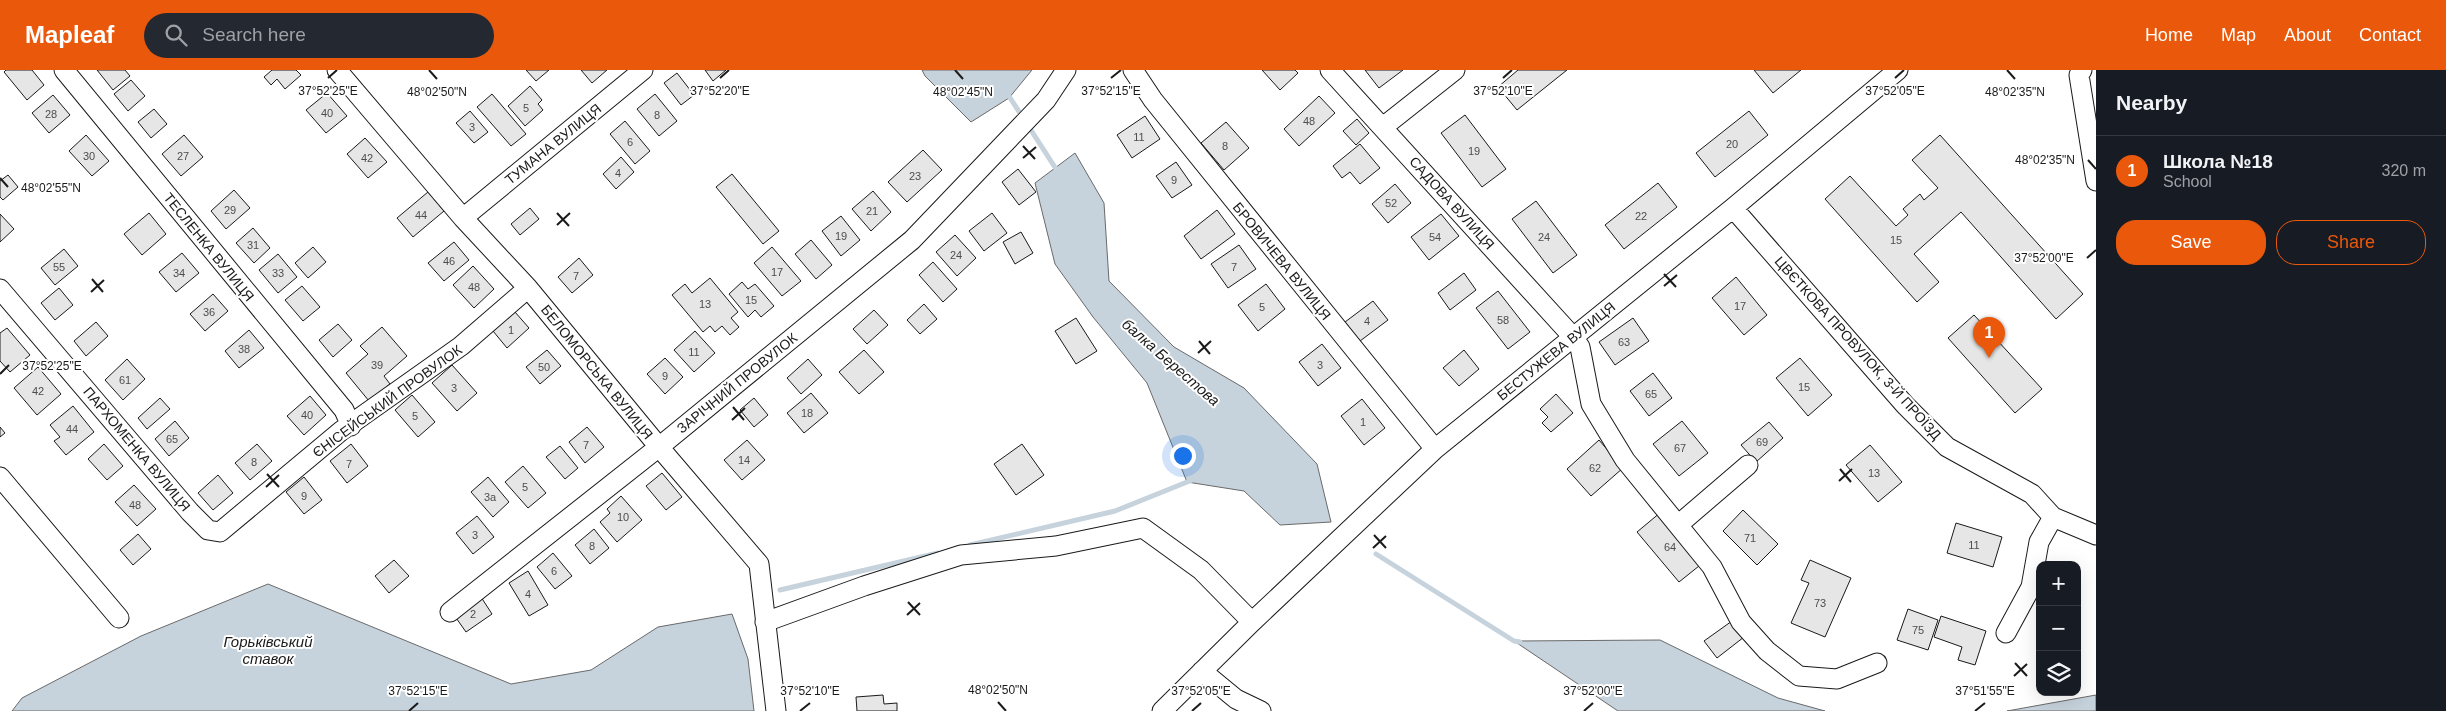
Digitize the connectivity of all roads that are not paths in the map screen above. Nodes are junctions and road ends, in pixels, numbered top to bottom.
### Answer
1 (64, 70) edge
2 (337, 70) edge
3 (643, 70) edge
4 (1066, 70) edge
5 (1134, 70) edge
6 (1330, 70) edge
7 (1455, 70) edge
8 (1898, 70) edge
9 (2082, 70) edge
10 (1383, 127) junction
11 (2096, 181) edge
12 (1733, 208) junction
13 (463, 218) junction
14 (528, 288) junction
15 (0, 289) edge
16 (1572, 337) junction
17 (351, 426) junction
18 (659, 447) junction
19 (1435, 449) junction
20 (1748, 465) dead end
21 (0, 477) edge
22 (2053, 517) junction
23 (1678, 525) junction
24 (220, 532) joint
25 (2096, 535) edge
26 (450, 612) dead end
27 (119, 618) dead end
28 (765, 622) junction
29 (1252, 622) junction
30 (2006, 633) dead end
31 (1877, 663) dead end
32 (1202, 672) junction
33 (776, 711) edge
34 (1162, 711) edge
35 (1261, 711) edge

1 - 17 street, ТЕСЛЕНКА ВУЛИЦЯ
2 - 13 street, БЕЛОМОРСЬКА ВУЛИЦЯ
3 - 13 street, ТУМАНА ВУЛИЦЯ
4 - 18 street, ЗАРІЧНИЙ ПРОВУЛОК
5 - 19 street, БРОВИЧЕВА ВУЛИЦЯ
6 - 10 street, САДОВА ВУЛИЦЯ
7 - 10 street
8 - 12 street, БЕСТУЖЕВА ВУЛИЦЯ
9 - 11 street
10 - 16 street, САДОВА ВУЛИЦЯ
12 - 16 street, БЕСТУЖЕВА ВУЛИЦЯ
12 - 22 street, ЦВЄТКОВА ПРОВУЛОК, 3-Й ПРОЇЗД
13 - 14 street, БЕЛОМОРСЬКА ВУЛИЦЯ
14 - 17 street, ЄНІСЕЙСЬКИЙ ПРОВУЛОК
14 - 18 street, БЕЛОМОРСЬКА ВУЛИЦЯ
15 - 24 street, ПАРХОМЕНКА ВУЛИЦЯ
16 - 19 street, БЕСТУЖЕВА ВУЛИЦЯ
16 - 23 street, САДОВА ВУЛИЦЯ
17 - 24 street, ЄНІСЕЙСЬКИЙ ПРОВУЛОК
18 - 26 street, ЗАРІЧНИЙ ПРОВУЛОК
18 - 28 street, БЕЛОМОРСЬКА ВУЛИЦЯ
19 - 29 street, БЕСТУЖЕВА ВУЛИЦЯ
20 - 23 street
21 - 27 street
22 - 25 street, ЦВЄТКОВА ПРОВУЛОК, 3-Й ПРОЇЗД
22 - 30 street
23 - 31 street, САДОВА ВУЛИЦЯ
28 - 29 street
28 - 33 street, БЕЛОМОРСЬКА ВУЛИЦЯ
29 - 32 street, БЕСТУЖЕВА ВУЛИЦЯ
32 - 34 street, БЕСТУЖЕВА ВУЛИЦЯ
32 - 35 street

